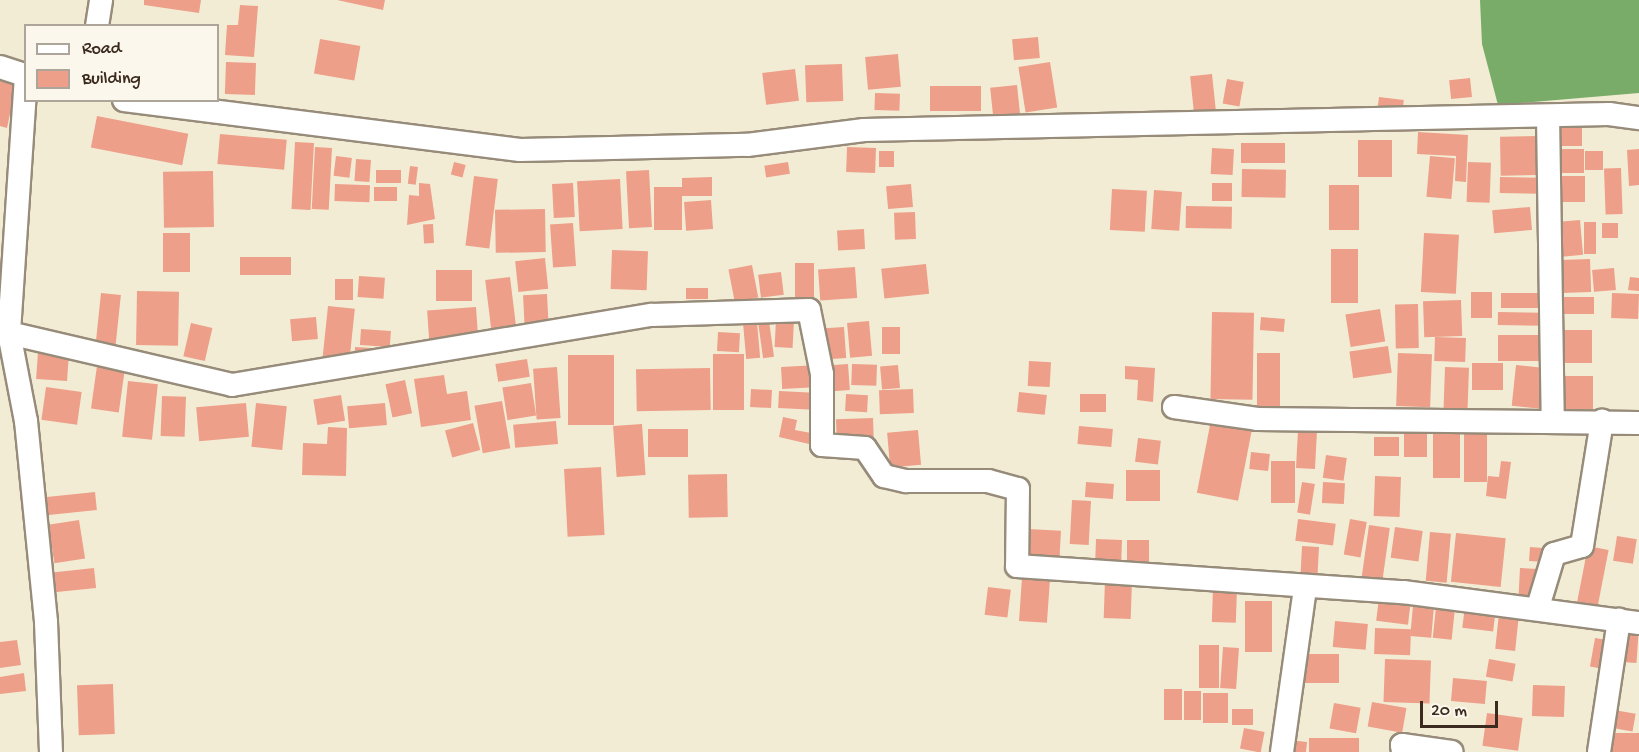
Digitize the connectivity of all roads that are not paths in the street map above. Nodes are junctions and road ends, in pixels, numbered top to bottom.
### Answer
1 (101, 0) edge
2 (97, 24) edge
3 (0, 68) edge
4 (24, 75) edge
5 (24, 91) edge
6 (138, 102) edge
7 (1548, 116) junction
8 (1639, 118) edge
9 (9, 333) junction
10 (1174, 407) dead end
11 (1553, 418) junction
12 (1602, 421) junction
13 (1639, 423) edge
14 (1305, 588) junction
15 (1538, 607) junction
16 (1629, 621) edge
17 (51, 752) edge
18 (1282, 752) edge
19 (1403, 752) edge
20 (1452, 752) edge
21 (1599, 752) edge

1 - 2 street
3 - 4 street
5 - 9 street
6 - 7 street
7 - 8 street
7 - 11 street
9 - 14 street
9 - 17 street
10 - 11 street
11 - 12 street
12 - 13 street
12 - 15 street
14 - 15 street
14 - 18 street
15 - 16 street
16 - 21 street
19 - 20 street

